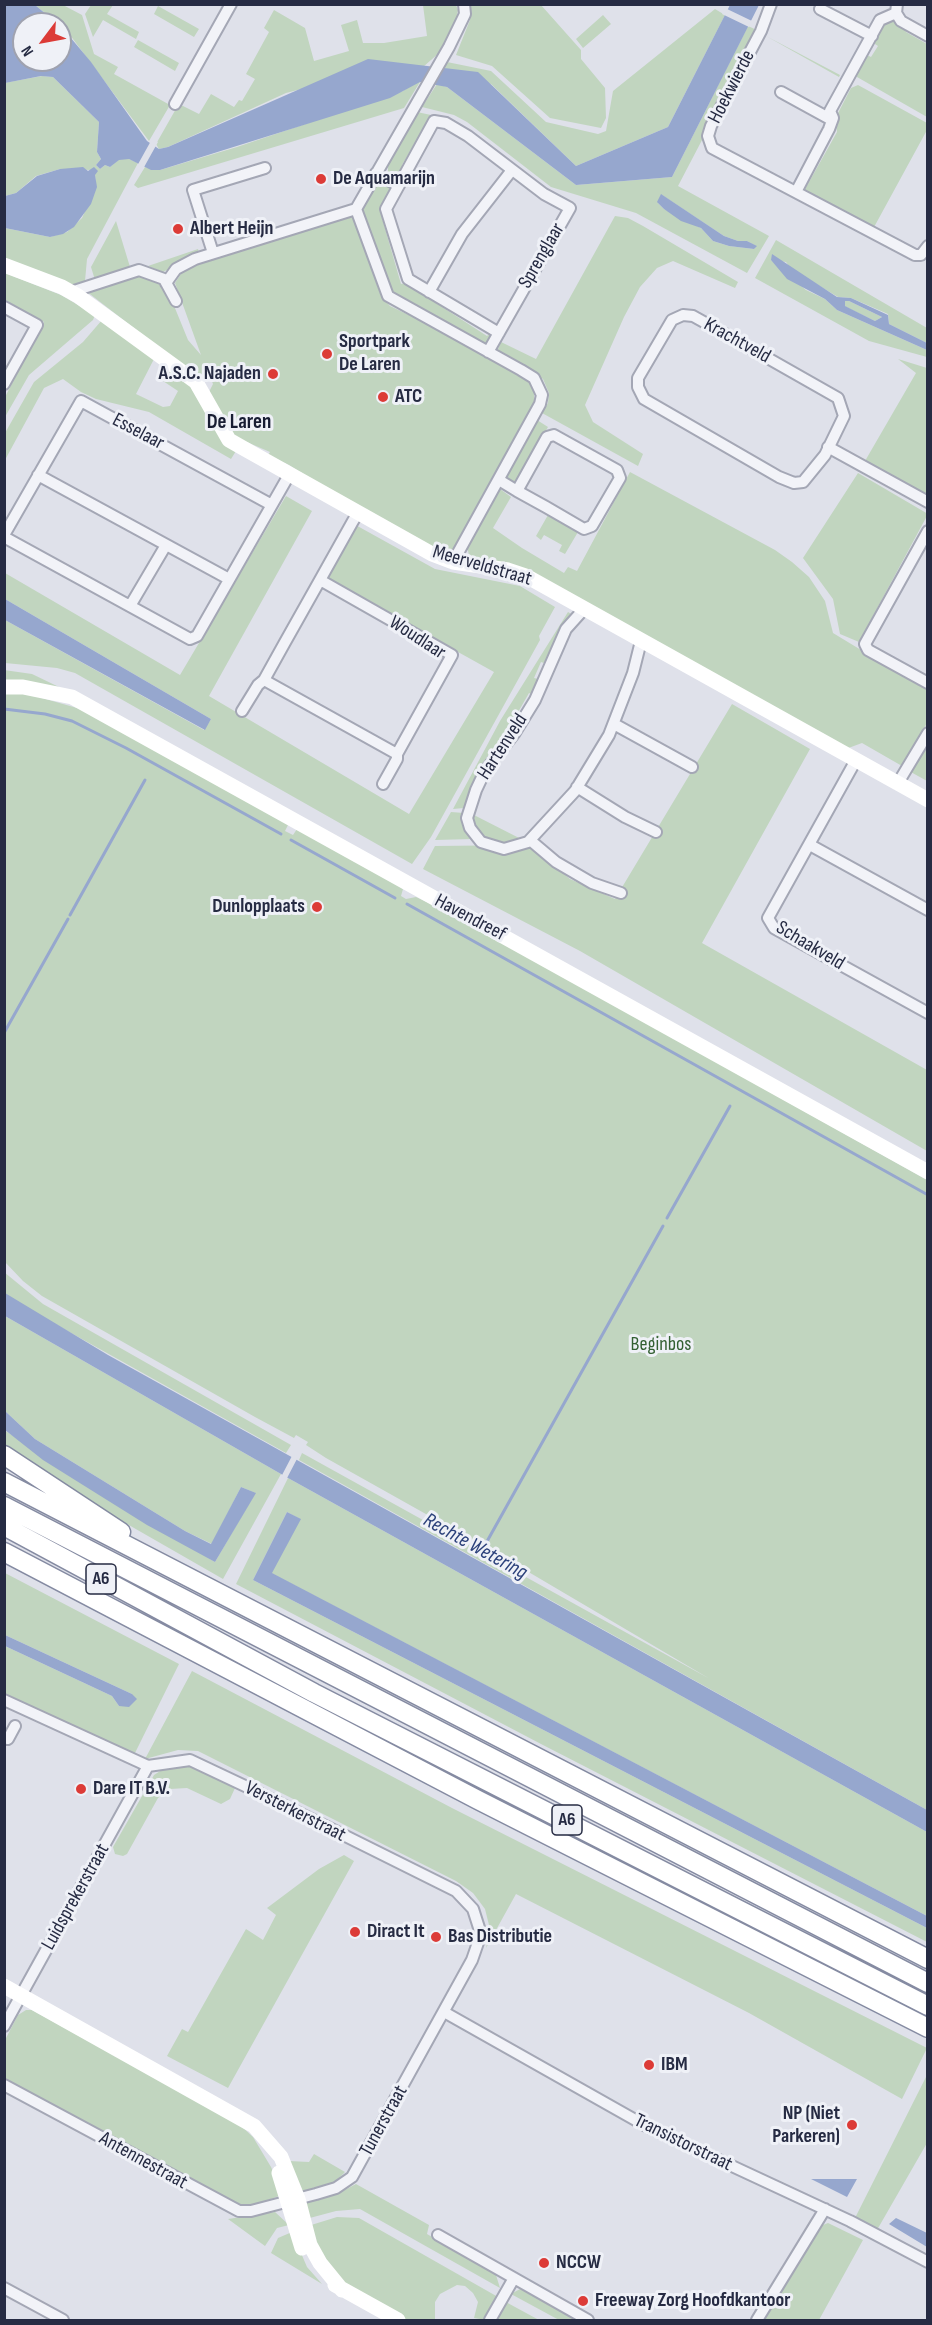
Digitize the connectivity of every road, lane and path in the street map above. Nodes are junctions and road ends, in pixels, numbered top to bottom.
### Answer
1 (231, 4) edge
2 (464, 4) edge
3 (771, 4) edge
4 (820, 9) dead end
5 (897, 9) edge
6 (872, 36) junction
7 (927, 36) edge
8 (781, 92) dead end
9 (175, 104) dead end
10 (832, 120) junction
11 (265, 168) dead end
12 (512, 170) junction
13 (376, 173) junction
14 (397, 185) junction
15 (796, 192) junction
16 (356, 209) junction
17 (927, 246) edge
18 (213, 253) junction
19 (4, 265) edge
20 (166, 283) junction
21 (71, 292) junction
22 (429, 292) junction
23 (176, 301) dead end
24 (4, 307) edge
25 (499, 333) junction
26 (488, 352) junction
27 (4, 384) edge
28 (828, 447) junction
29 (38, 475) junction
30 (289, 475) junction
31 (499, 480) junction
32 (518, 491) junction
33 (927, 502) edge
34 (270, 504) junction
35 (358, 513) junction
36 (927, 531) edge
37 (4, 536) edge
38 (166, 545) junction
39 (453, 562) junction
40 (229, 579) junction
41 (320, 580) junction
42 (130, 606) junction
43 (584, 609) junction
44 (641, 641) junction
45 (264, 680) junction
46 (927, 683) edge
47 (4, 687) edge
48 (242, 711) dead end
49 (614, 724) junction
50 (927, 733) edge
51 (397, 754) junction
52 (856, 760) junction
53 (693, 767) dead end
54 (898, 783) junction
55 (383, 784) dead end
56 (577, 787) junction
57 (927, 800) edge
58 (656, 832) dead end
59 (530, 840) junction
60 (810, 845) junction
61 (621, 893) dead end
62 (927, 910) edge
63 (927, 1013) edge
64 (927, 1172) edge
65 (4, 1455) edge
66 (4, 1482) edge
67 (4, 1487) edge
68 (4, 1506) edge
69 (4, 1526) edge
70 (4, 1552) edge
71 (159, 1562) junction
72 (4, 1566) edge
73 (213, 1613) junction
74 (132, 1620) junction
75 (4, 1700) edge
76 (15, 1726) dead end
77 (8, 1739) dead end
78 (148, 1767) junction
79 (927, 1959) edge
80 (927, 1983) edge
81 (4, 1986) edge
82 (21, 1998) junction
83 (927, 2006) edge
84 (893, 2010) junction
85 (444, 2012) junction
86 (4, 2026) edge
87 (927, 2028) edge
88 (927, 2037) edge
89 (4, 2085) edge
90 (292, 2201) junction
91 (825, 2209) junction
92 (438, 2235) dead end
93 (927, 2262) edge
94 (514, 2278) junction
95 (4, 2288) edge
96 (63, 2320) edge
97 (398, 2320) edge
98 (490, 2320) edge
99 (588, 2320) edge
100 (757, 2320) edge

1 - 9 street
2 - 13 street
3 - 15 street, Hoekwierde
4 - 6 street
5 - 6 street
5 - 7 street
6 - 10 street
8 - 10 street
10 - 15 street
11 - 18 street
12 - 14 street, Sprenglaar
12 - 22 street
12 - 25 street, Sprenglaar
13 - 14 street
13 - 16 street
14 - 22 street, Sprenglaar
15 - 17 street, Hoekwierde
16 - 18 street
16 - 26 street
18 - 20 street
19 - 21 street, Meerveldstraat
20 - 21 street
20 - 23 street
21 - 30 street, Meerveldstraat
22 - 25 street, Sprenglaar
24 - 27 street
25 - 26 street, Sprenglaar
26 - 31 street
28 - 28 street, Krachtveld
28 - 33 street
29 - 34 street, Esselaar
29 - 37 street, Esselaar
29 - 38 street
30 - 34 street, Esselaar
30 - 35 street, Meerveldstraat
31 - 32 street
31 - 39 street
32 - 32 street
34 - 40 street, Esselaar
35 - 39 street, Meerveldstraat
35 - 41 street
36 - 46 street
37 - 42 street, Esselaar
38 - 40 street
38 - 42 street
39 - 43 street, Meerveldstraat
40 - 42 street, Esselaar
41 - 45 street
41 - 51 street, Woudlaar
43 - 44 street, Meerveldstraat
43 - 59 street, Hartenveld
44 - 49 street
44 - 52 street, Meerveldstraat
45 - 48 street
45 - 51 street
47 - 64 street, Havendreef
49 - 53 street
49 - 56 street
50 - 54 street
51 - 55 street, Woudlaar
52 - 54 street, Meerveldstraat
52 - 60 street, Schaakveld
54 - 57 street, Meerveldstraat
56 - 58 street
56 - 59 street
59 - 61 street
60 - 62 street
60 - 63 street, Schaakveld
65 - 71 highway, A6
66 - 71 highway, A6
67 - 73 highway, A6
68 - 73 highway, A6
69 - 83 highway, A6
70 - 74 highway, A6
71 - 79 highway, A6
72 - 74 highway, A6
73 - 80 highway, A6
74 - 84 highway, A6
75 - 78 street
76 - 77 street
78 - 82 street, Luidsprekerstraat
78 - 85 street, Versterkerstraat
81 - 82 street
82 - 86 street, Luidsprekerstraat
82 - 90 street
84 - 87 highway, A6
84 - 88 highway, A6
85 - 90 street, Tunerstraat
85 - 91 street, Transistorstraat
89 - 90 street, Antennestraat
90 - 97 street
91 - 93 street, Transistorstraat
91 - 100 street
92 - 94 street
94 - 98 street
94 - 99 street
95 - 96 street

